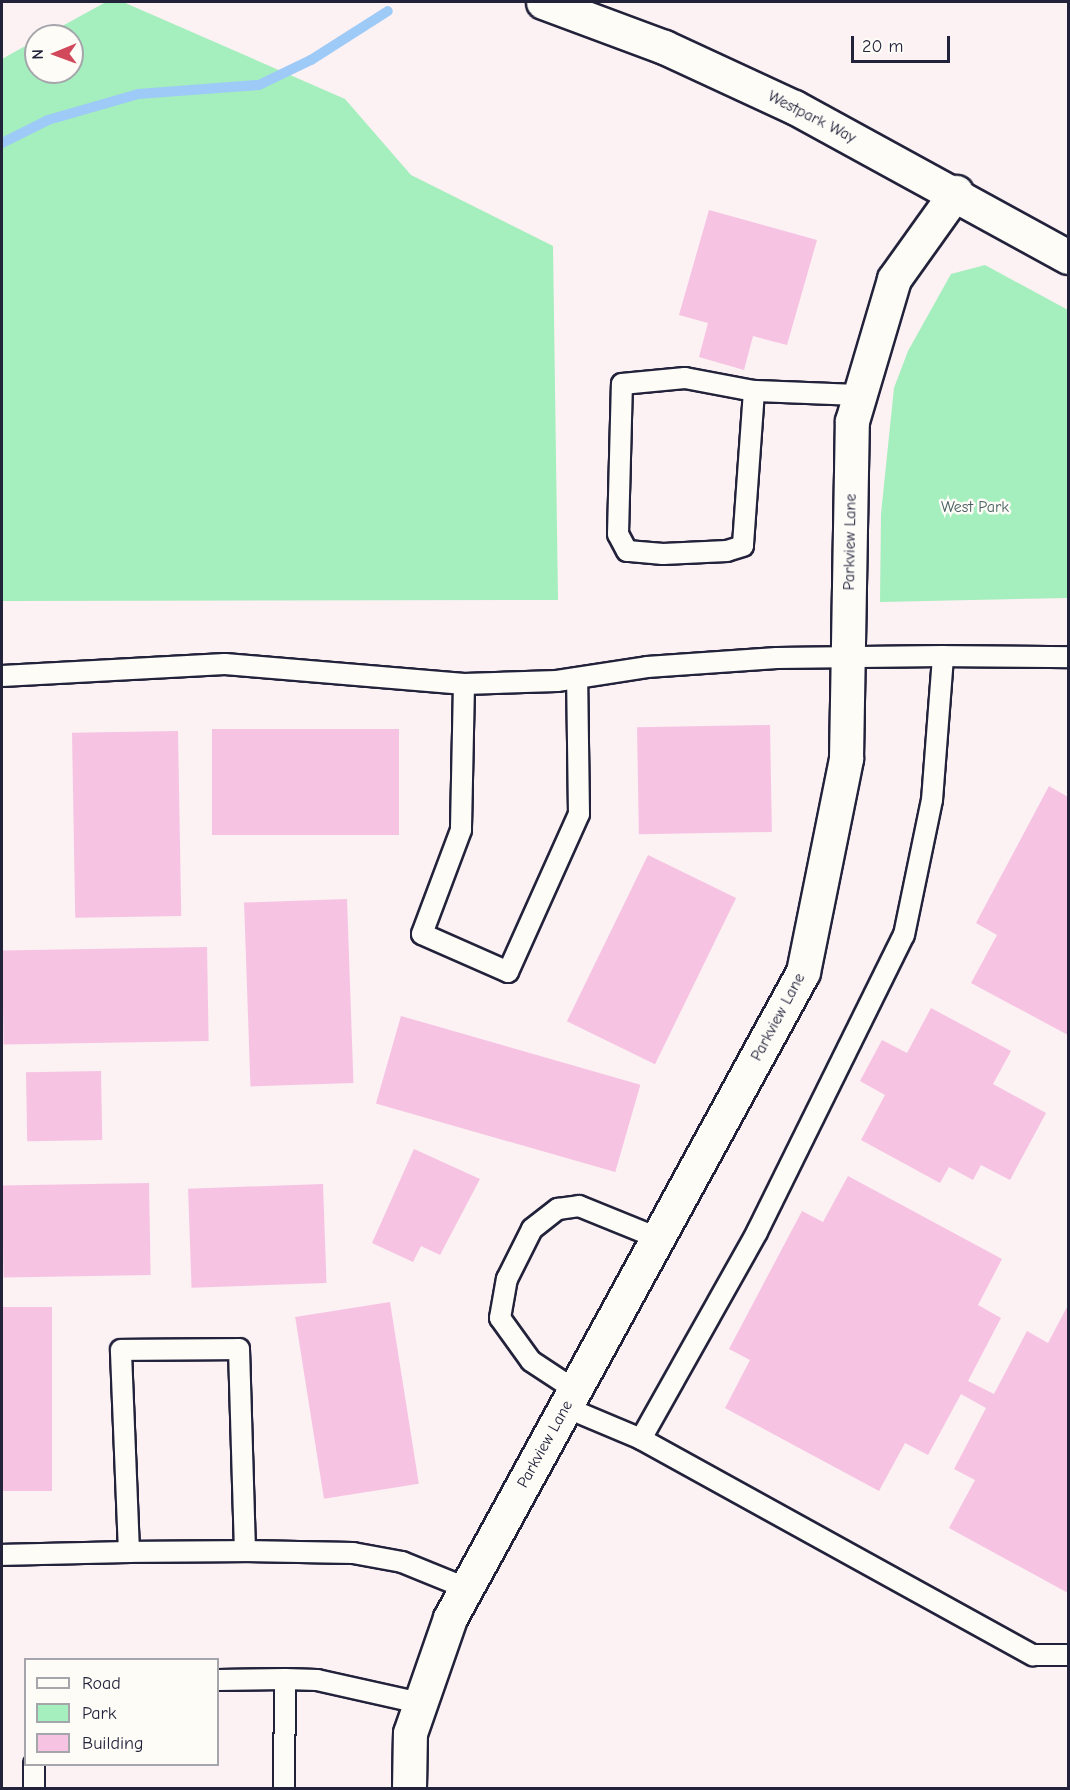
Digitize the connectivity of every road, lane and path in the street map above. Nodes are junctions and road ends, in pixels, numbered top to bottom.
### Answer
1 (543, 2) edge
2 (956, 192) junction
3 (1068, 257) edge
4 (753, 391) junction
5 (860, 395) junction
6 (944, 656) junction
7 (1068, 657) edge
8 (848, 658) junction
9 (2, 676) edge
10 (577, 678) junction
11 (464, 684) junction
12 (657, 1238) junction
13 (570, 1399) junction
14 (641, 1439) junction
15 (244, 1551) junction
16 (129, 1552) junction
17 (2, 1555) edge
18 (466, 1588) junction
19 (1068, 1655) edge
20 (219, 1680) edge
21 (285, 1680) junction
22 (420, 1703) junction
23 (34, 1766) edge
24 (34, 1788) edge
25 (284, 1788) edge
26 (409, 1788) edge

1 - 2 street, Westpark Way
2 - 3 street, Westpark Way
2 - 5 street, Parkview Lane
4 - 4 lane
4 - 5 lane
5 - 8 street, Parkview Lane
6 - 7 lane
6 - 8 lane
6 - 14 lane
8 - 10 lane
8 - 12 street, Parkview Lane
9 - 11 lane
10 - 11 lane
10 - 11 lane
12 - 13 street, Parkview Lane
12 - 13 lane
13 - 14 lane
13 - 18 street, Parkview Lane
14 - 19 lane
15 - 16 lane
15 - 16 lane
15 - 18 lane
16 - 17 lane
18 - 22 street, Parkview Lane
20 - 21 lane
21 - 22 lane
21 - 25 lane
22 - 26 street, Parkview Lane
23 - 24 lane

